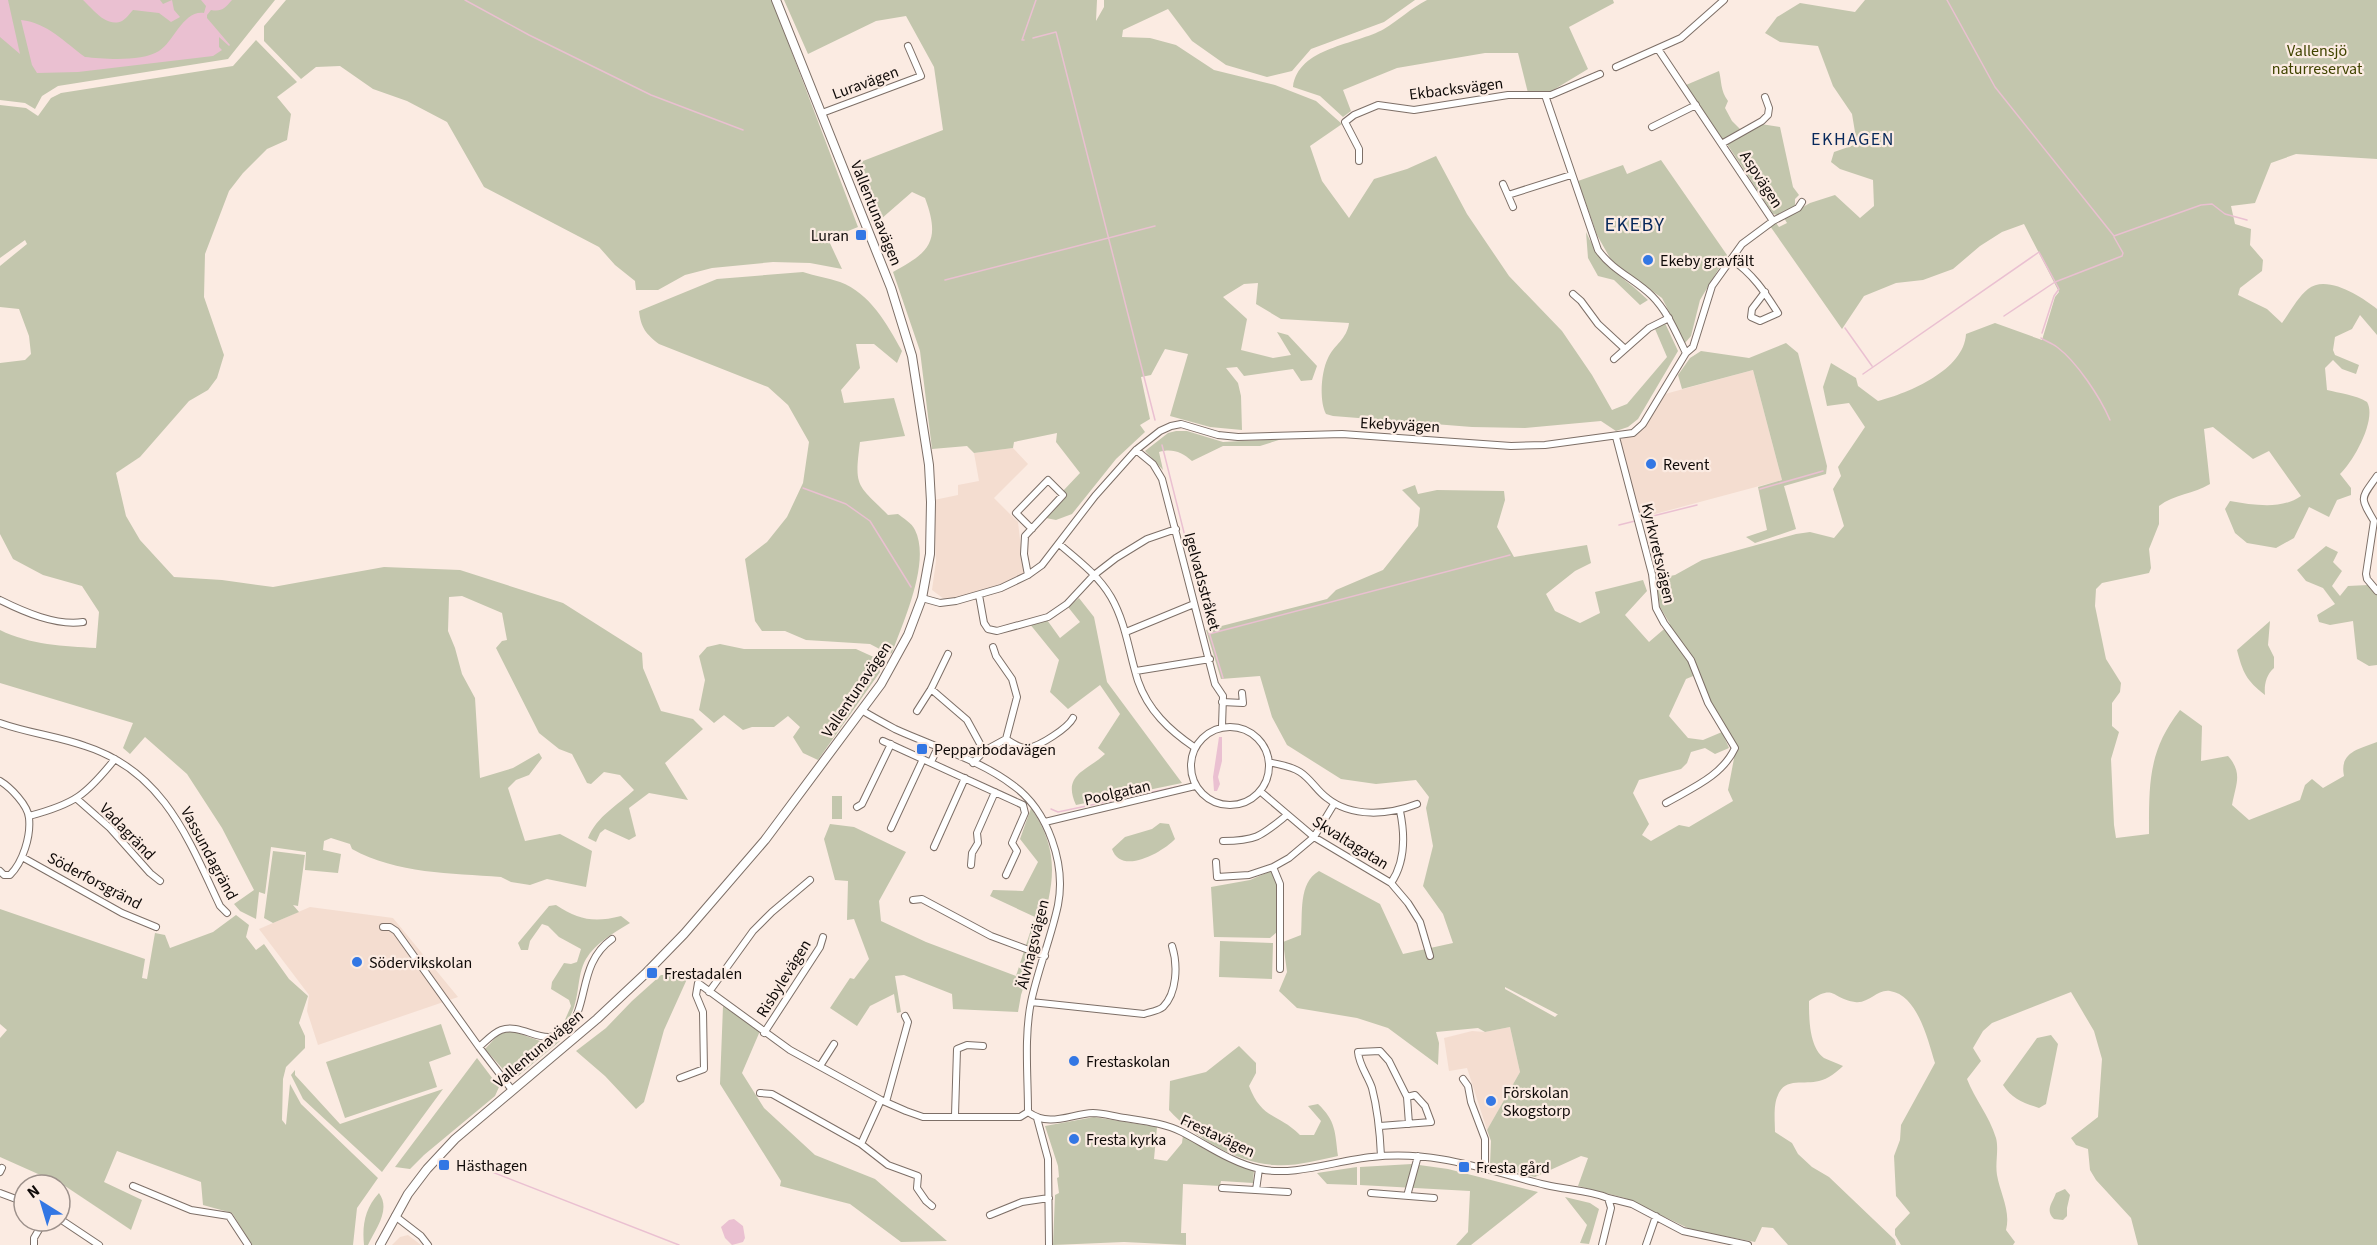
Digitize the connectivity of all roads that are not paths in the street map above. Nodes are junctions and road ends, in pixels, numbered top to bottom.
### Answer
1 (776, 0) edge
2 (1724, 0) edge
3 (908, 46) dead end
4 (1658, 49) junction
5 (1616, 67) dead end
6 (1600, 74) dead end
7 (1545, 95) junction
8 (1765, 97) dead end
9 (1696, 105) junction
10 (822, 113) junction
11 (1652, 128) dead end
12 (1723, 143) junction
13 (1359, 161) dead end
14 (1571, 175) junction
15 (1503, 184) dead end
16 (1508, 195) junction
17 (1802, 202) dead end
18 (1513, 207) dead end
19 (1773, 221) junction
20 (1731, 260) junction
21 (1765, 292) junction
22 (1573, 294) dead end
23 (1669, 318) junction
24 (1625, 349) junction
25 (1686, 353) junction
26 (1614, 359) dead end
27 (1616, 436) junction
28 (1136, 450) junction
29 (2377, 476) edge
30 (1032, 529) junction
31 (1176, 530) junction
32 (1059, 544) junction
33 (1028, 575) junction
34 (1094, 575) junction
35 (2377, 591) edge
36 (979, 595) junction
37 (922, 598) junction
38 (0, 600) edge
39 (1194, 604) junction
40 (83, 622) dead end
41 (1126, 632) junction
42 (993, 647) dead end
43 (948, 654) dead end
44 (1210, 659) junction
45 (1136, 671) junction
46 (931, 689) junction
47 (1242, 693) dead end
48 (1222, 699) junction
49 (863, 711) junction
50 (918, 711) dead end
51 (1073, 718) dead end
52 (0, 723) edge
53 (1222, 726) junction
54 (1006, 739) junction
55 (883, 741) dead end
56 (891, 744) junction
57 (938, 747) junction
58 (1194, 747) junction
59 (984, 751) junction
60 (116, 759) junction
61 (922, 759) junction
62 (931, 762) junction
63 (1269, 762) junction
64 (974, 763) junction
65 (965, 778) junction
66 (0, 781) edge
67 (1196, 786) junction
68 (995, 792) junction
69 (1261, 792) junction
70 (77, 799) junction
71 (1666, 803) dead end
72 (1334, 804) junction
73 (1417, 804) dead end
74 (857, 807) dead end
75 (1400, 811) junction
76 (1287, 815) junction
77 (29, 816) junction
78 (1045, 822) junction
79 (891, 828) dead end
80 (1314, 837) junction
81 (1223, 841) dead end
82 (934, 848) dead end
83 (22, 856) junction
84 (1216, 862) dead end
85 (971, 865) dead end
86 (1273, 867) junction
87 (0, 871) edge
88 (1006, 875) dead end
89 (810, 880) dead end
90 (160, 881) dead end
91 (1391, 883) junction
92 (913, 900) dead end
93 (227, 913) dead end
94 (156, 927) dead end
95 (383, 927) dead end
96 (823, 937) dead end
97 (612, 939) dead end
98 (1172, 946) dead end
99 (1045, 956) junction
100 (1430, 956) dead end
101 (1280, 969) dead end
102 (710, 992) junction
103 (1031, 1002) junction
104 (905, 1016) dead end
105 (764, 1033) junction
106 (834, 1044) dead end
107 (983, 1046) dead end
108 (479, 1047) junction
109 (820, 1066) junction
110 (680, 1078) dead end
111 (1463, 1079) dead end
112 (512, 1090) junction
113 (760, 1093) dead end
114 (1407, 1097) junction
115 (884, 1101) junction
116 (1028, 1112) junction
117 (955, 1115) junction
118 (1037, 1118) junction
119 (1409, 1124) junction
120 (1380, 1126) junction
121 (861, 1144) junction
122 (1381, 1156) junction
123 (1418, 1156) junction
124 (1485, 1168) junction
125 (1259, 1169) junction
126 (134, 1186) dead end
127 (1222, 1188) dead end
128 (1256, 1190) junction
129 (1288, 1192) dead end
130 (1371, 1194) dead end
131 (1407, 1196) junction
132 (1049, 1198) junction
133 (1434, 1198) dead end
134 (1608, 1198) junction
135 (932, 1206) dead end
136 (990, 1215) dead end
137 (395, 1216) junction
138 (1656, 1216) junction
139 (72, 1227) edge
140 (1648, 1244) edge
141 (99, 1245) edge
142 (248, 1245) edge
143 (380, 1245) edge
144 (428, 1245) edge
145 (1049, 1245) edge
146 (1602, 1245) edge
147 (1748, 1245) edge

1 - 10 main road, Vallentunavägen
2 - 4 street
3 - 10 street, Luravägen
4 - 5 street
4 - 9 street, Aspvägen
6 - 7 street
7 - 13 street, Ekbacksvägen
7 - 14 street
8 - 12 street
9 - 11 street
9 - 12 street, Aspvägen
10 - 37 main road, Vallentunavägen
12 - 19 street, Aspvägen
14 - 16 street
14 - 23 street
15 - 16 street
16 - 18 street
17 - 19 street
19 - 20 street, Aspvägen
20 - 21 street
20 - 25 street, Aspvägen
21 - 21 street
22 - 24 street
23 - 24 street
23 - 25 street
24 - 26 street
25 - 27 street, Ekebyvägen
27 - 28 street, Ekebyvägen
27 - 71 street, Kyrkvretsvägen
28 - 31 street, Igelvadsstråket
28 - 32 street, Ekebyvägen
29 - 35 street
30 - 30 street
30 - 33 street
31 - 34 street
31 - 39 street, Igelvadsstråket
32 - 33 street, Ekebyvägen
32 - 34 street
33 - 36 street, Ekebyvägen
34 - 36 street
34 - 41 street
36 - 37 street, Ekebyvägen
37 - 49 main road, Vallentunavägen
38 - 40 street
39 - 41 street
39 - 44 street, Igelvadsstråket
41 - 45 street
42 - 54 street
43 - 46 street
44 - 45 street
44 - 48 street, Igelvadsstråket
45 - 58 street
46 - 50 street
46 - 59 street
47 - 48 street
48 - 53 street, Igelvadsstråket
49 - 57 street, Älvhagsvägen
49 - 112 main road, Vallentunavägen
51 - 54 street
52 - 60 street, Vassundagränd
53 - 58 street
53 - 63 street
54 - 59 street
55 - 56 street
56 - 61 street
56 - 74 street
57 - 62 street
57 - 64 street, Älvhagsvägen
58 - 67 street
59 - 64 street
60 - 70 street
60 - 93 street, Vassundagränd
61 - 62 street
61 - 79 street
62 - 65 street
63 - 69 street
63 - 72 street
64 - 78 street, Älvhagsvägen
65 - 68 street
65 - 82 street
66 - 77 street
67 - 69 street
67 - 78 street, Poolgatan
68 - 85 street
68 - 88 street
69 - 76 street, Skvaltagatan
70 - 77 street
70 - 90 street, Vadagränd
72 - 75 street
72 - 80 street
73 - 75 street
75 - 91 street
76 - 80 street, Skvaltagatan
76 - 81 street
77 - 83 street
78 - 99 street, Älvhagsvägen
80 - 86 street
80 - 91 street, Skvaltagatan
83 - 87 street
83 - 94 street, Söderforsgränd
84 - 86 street
86 - 101 street
89 - 102 street
91 - 100 street, Skvaltagatan
92 - 99 street
95 - 108 street
96 - 105 street, Risbylevägen
97 - 108 street
98 - 103 street
99 - 103 street, Älvhagsvägen
102 - 105 street
102 - 110 street
103 - 116 street, Älvhagsvägen
104 - 115 street
105 - 109 street
106 - 109 street
107 - 117 street
108 - 112 street
109 - 115 street
111 - 124 street
112 - 137 main road, Vallentunavägen
113 - 121 street
114 - 119 street
114 - 119 street
114 - 120 street
115 - 117 street
115 - 121 street
116 - 117 street
116 - 118 street
118 - 125 street, Frestavägen
118 - 132 street
119 - 120 street
120 - 122 street
121 - 135 street
122 - 123 street, Frestavägen
122 - 125 street, Frestavägen
123 - 124 street, Frestavägen
123 - 131 street
124 - 134 street, Frestavägen
125 - 128 street
126 - 142 street
127 - 128 street
128 - 129 street
130 - 131 street
131 - 133 street
132 - 136 street
132 - 145 street
134 - 138 street, Frestavägen
134 - 146 street
137 - 143 main road, Vallentunavägen
137 - 144 street
138 - 140 street
138 - 147 street, Frestavägen
139 - 141 street

